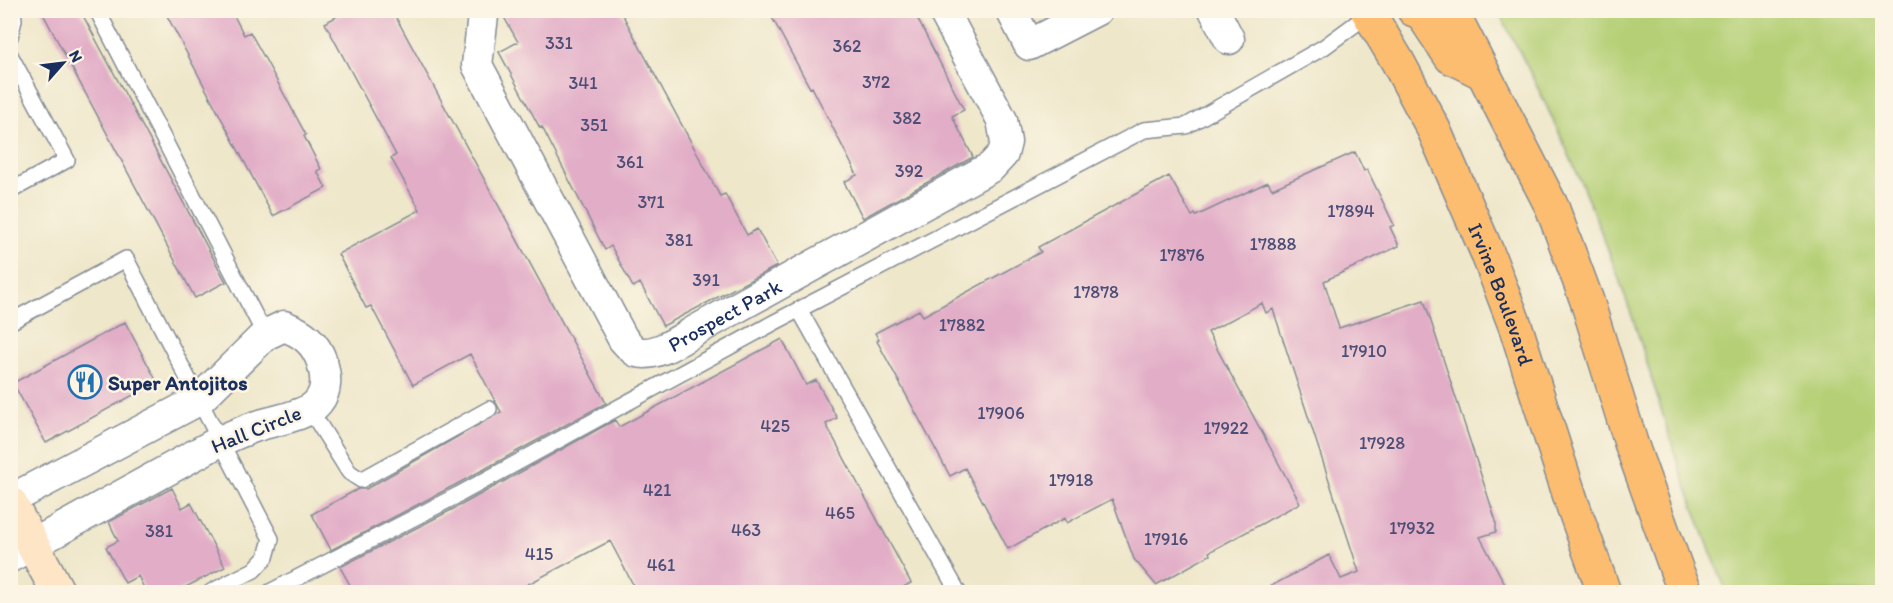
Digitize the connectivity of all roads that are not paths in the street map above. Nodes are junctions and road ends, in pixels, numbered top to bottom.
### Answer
1 (13, 10) edge
2 (97, 10) edge
3 (479, 10) edge
4 (943, 10) edge
5 (1011, 10) edge
6 (1097, 10) edge
7 (1214, 10) edge
8 (1414, 10) edge
9 (1451, 10) edge
10 (1372, 12) edge
11 (10, 37) edge
12 (1229, 39) dead end
13 (10, 56) edge
14 (1484, 73) junction
15 (10, 191) edge
16 (800, 311) junction
17 (10, 322) edge
18 (265, 335) junction
19 (199, 400) junction
20 (309, 408) junction
21 (489, 409) dead end
22 (220, 441) junction
23 (10, 502) edge
24 (22, 551) edge
25 (58, 592) edge
26 (211, 592) edge
27 (270, 592) edge
28 (958, 592) edge
29 (1604, 592) edge
30 (1686, 592) edge

1 - 11 lane
2 - 18 lane
3 - 4 street, Prospect Park
5 - 6 street
7 - 12 street
8 - 14 main road
9 - 14 main road
10 - 16 lane
10 - 29 main road, Irvine Boulevard
13 - 15 lane
14 - 30 main road
16 - 27 lane
16 - 28 lane
17 - 19 lane
18 - 19 street
18 - 20 street, Hall Circle
19 - 22 lane
19 - 23 street
20 - 21 lane
20 - 22 street, Hall Circle
22 - 24 street, Hall Circle
22 - 26 lane
23 - 24 main road
24 - 25 main road

